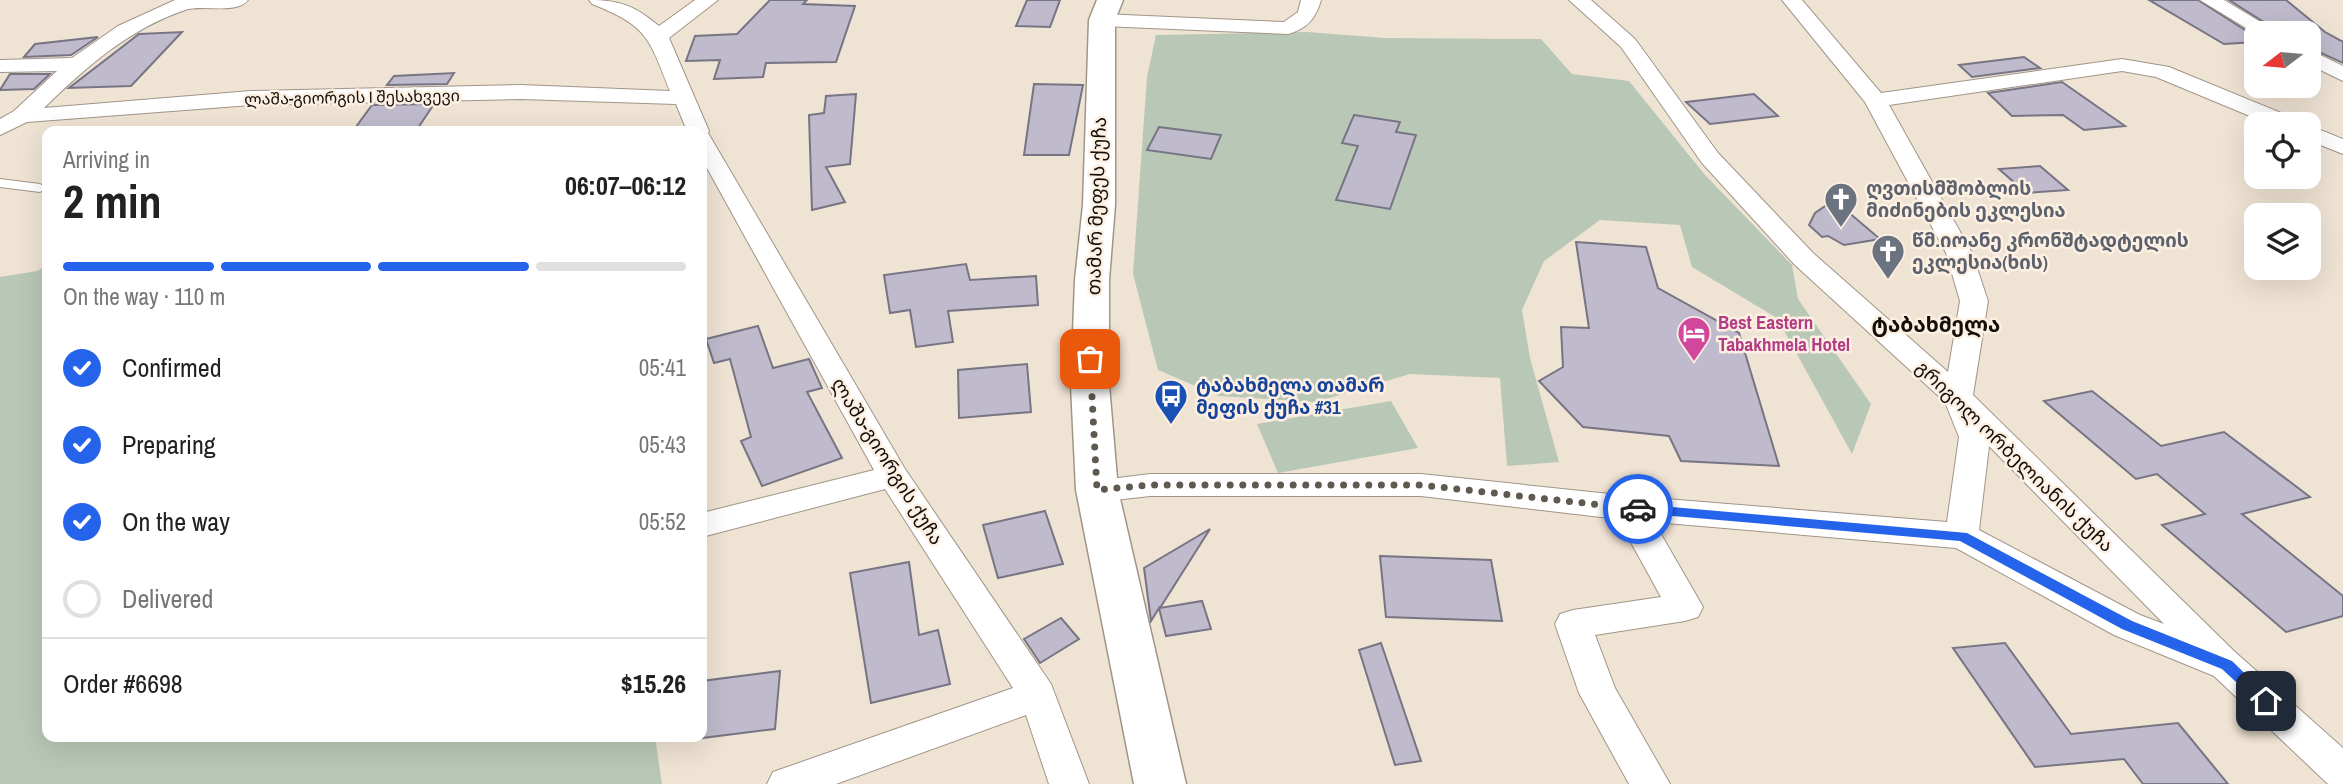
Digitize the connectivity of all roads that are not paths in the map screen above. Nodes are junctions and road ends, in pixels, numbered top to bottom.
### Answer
1 (238, 0) edge
2 (599, 0) edge
3 (708, 0) edge
4 (1311, 0) edge
5 (1579, 0) edge
6 (1792, 0) edge
7 (2210, 0) edge
8 (181, 1) edge
9 (1106, 10) edge
10 (2248, 21) edge
11 (658, 36) junction
12 (2321, 62) edge
13 (77, 64) junction
14 (0, 66) edge
15 (2343, 75) edge
16 (683, 98) junction
17 (1875, 100) junction
18 (2259, 112) edge
19 (22, 116) junction
20 (696, 126) edge
21 (0, 128) edge
22 (2321, 138) edge
23 (2343, 147) edge
24 (707, 159) edge
25 (0, 183) edge
26 (40, 188) dead end
27 (1958, 397) junction
28 (893, 476) junction
29 (1097, 490) junction
30 (1629, 508) junction
31 (707, 525) edge
32 (1962, 536) junction
33 (2227, 665) junction
34 (1038, 695) junction
35 (2343, 773) edge
36 (787, 784) edge
37 (1069, 784) edge
38 (1160, 784) edge
39 (1650, 784) edge

1 - 8 street
2 - 11 street
3 - 11 street
4 - 9 street
5 - 27 street, გრიგოლ ორბელიანის ქუჩა
6 - 17 street
7 - 10 street
8 - 13 street
9 - 29 street, თამარ მეფეს ქუჩა
11 - 16 street
12 - 15 street
13 - 14 street
13 - 19 street
16 - 19 street, ლაშა-გიორგის I შესახვევი
16 - 20 street
17 - 18 street
17 - 27 street
19 - 21 street
22 - 23 street
24 - 28 street, ლაშა-გიორგის ქუჩა
25 - 26 lane
27 - 32 street
27 - 33 street, გრიგოლ ორბელიანის ქუჩა
28 - 31 street
28 - 34 street, ლაშა-გიორგის ქუჩა
29 - 30 street
29 - 38 street, თამარ მეფეს ქუჩა
30 - 32 street
30 - 39 street
32 - 33 street
33 - 35 street, გრიგოლ ორბელიანის ქუჩა
34 - 36 street
34 - 37 street, ლაშა-გიორგის ქუჩა

